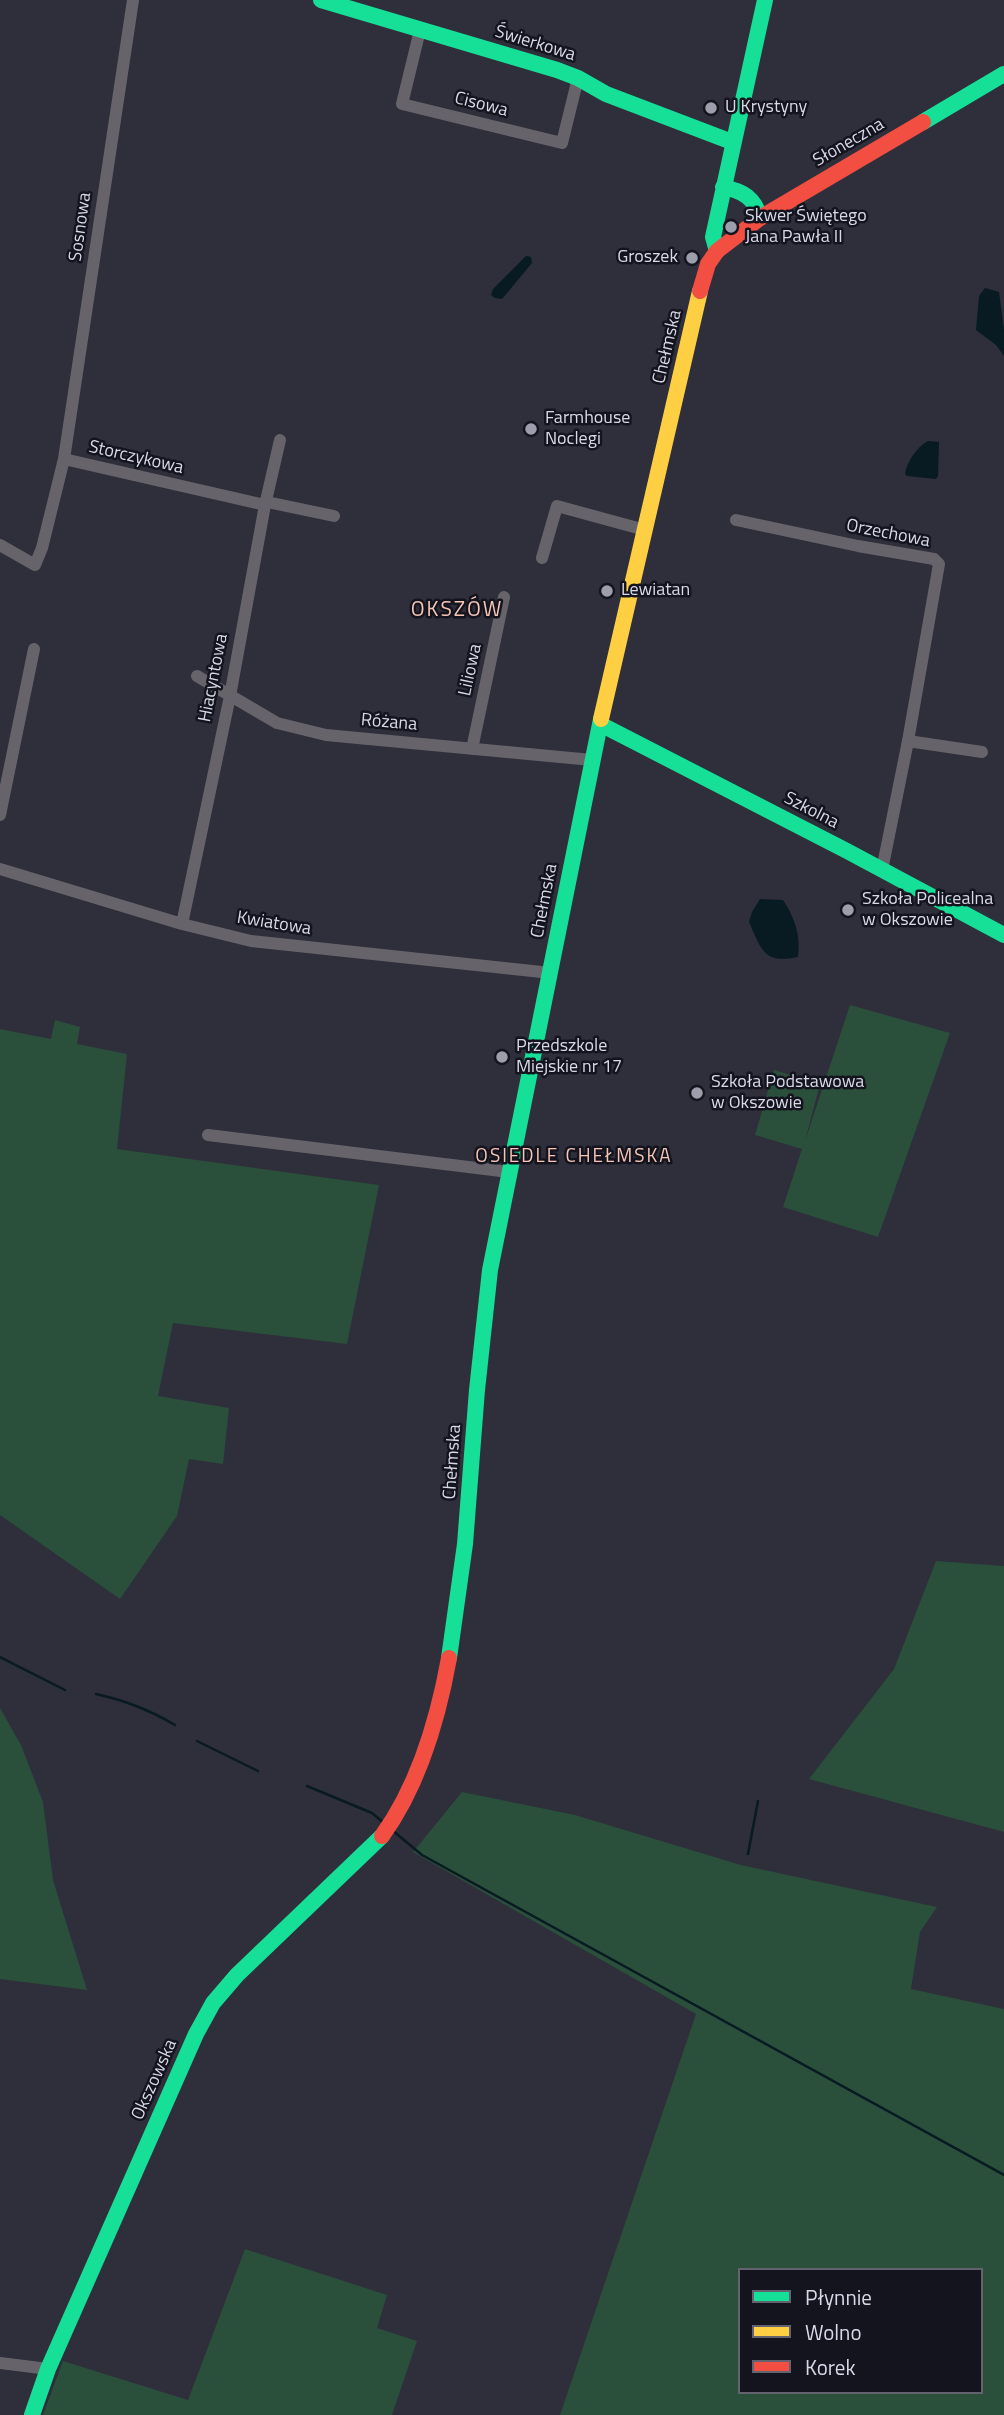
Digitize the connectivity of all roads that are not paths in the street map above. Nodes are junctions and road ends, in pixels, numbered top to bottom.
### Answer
1 (133, 0) edge
2 (321, 0) edge
3 (762, 1) edge
4 (420, 30) junction
5 (1004, 74) edge
6 (578, 78) junction
7 (732, 142) junction
8 (723, 187) junction
9 (760, 218) junction
10 (717, 251) junction
11 (280, 440) dead end
12 (64, 459) junction
13 (266, 503) junction
14 (334, 516) dead end
15 (736, 520) dead end
16 (645, 530) junction
17 (0, 545) edge
18 (542, 558) dead end
19 (504, 597) dead end
20 (34, 649) dead end
21 (197, 676) dead end
22 (230, 696) junction
23 (600, 724) junction
24 (908, 741) junction
25 (472, 749) junction
26 (982, 752) dead end
27 (592, 760) junction
28 (0, 815) edge
29 (0, 869) edge
30 (882, 870) junction
31 (182, 924) junction
32 (1004, 935) edge
33 (551, 973) junction
34 (208, 1135) dead end
35 (509, 1172) junction
36 (396, 1815) joint
37 (0, 2363) edge
38 (48, 2369) junction
39 (32, 2415) edge

1 - 12 street, Sosnowa
2 - 4 main road, Świerkowa
3 - 7 main road, Chełmska
4 - 6 main road, Świerkowa
4 - 6 street, Cisowa
5 - 9 main road, Słoneczna
6 - 7 main road, Świerkowa
7 - 8 main road, Chełmska
8 - 9 main road
8 - 10 main road, Chełmska
9 - 10 main road, Słoneczna
10 - 16 main road, Chełmska
11 - 13 street, Hiacyntowa
12 - 13 street, Storczykowa
12 - 17 street, Storczykowa
13 - 14 street, Storczykowa
13 - 22 street, Hiacyntowa
15 - 24 street, Orzechowa
16 - 18 street
16 - 23 main road, Chełmska
19 - 25 street, Liliowa
20 - 28 street
21 - 22 street, Różana
22 - 25 street, Różana
22 - 31 street, Hiacyntowa
23 - 27 main road, Chełmska
23 - 30 main road, Szkolna
24 - 26 street
24 - 30 street, Orzechowa
25 - 27 street, Różana
27 - 33 main road, Chełmska
29 - 31 street, Kwiatowa
30 - 32 main road, Szkolna
31 - 33 street, Kwiatowa
33 - 35 main road, Chełmska
34 - 35 street
35 - 36 main road, Chełmska
36 - 38 main road, Okszowska
37 - 38 street
38 - 39 main road, Okszowska

